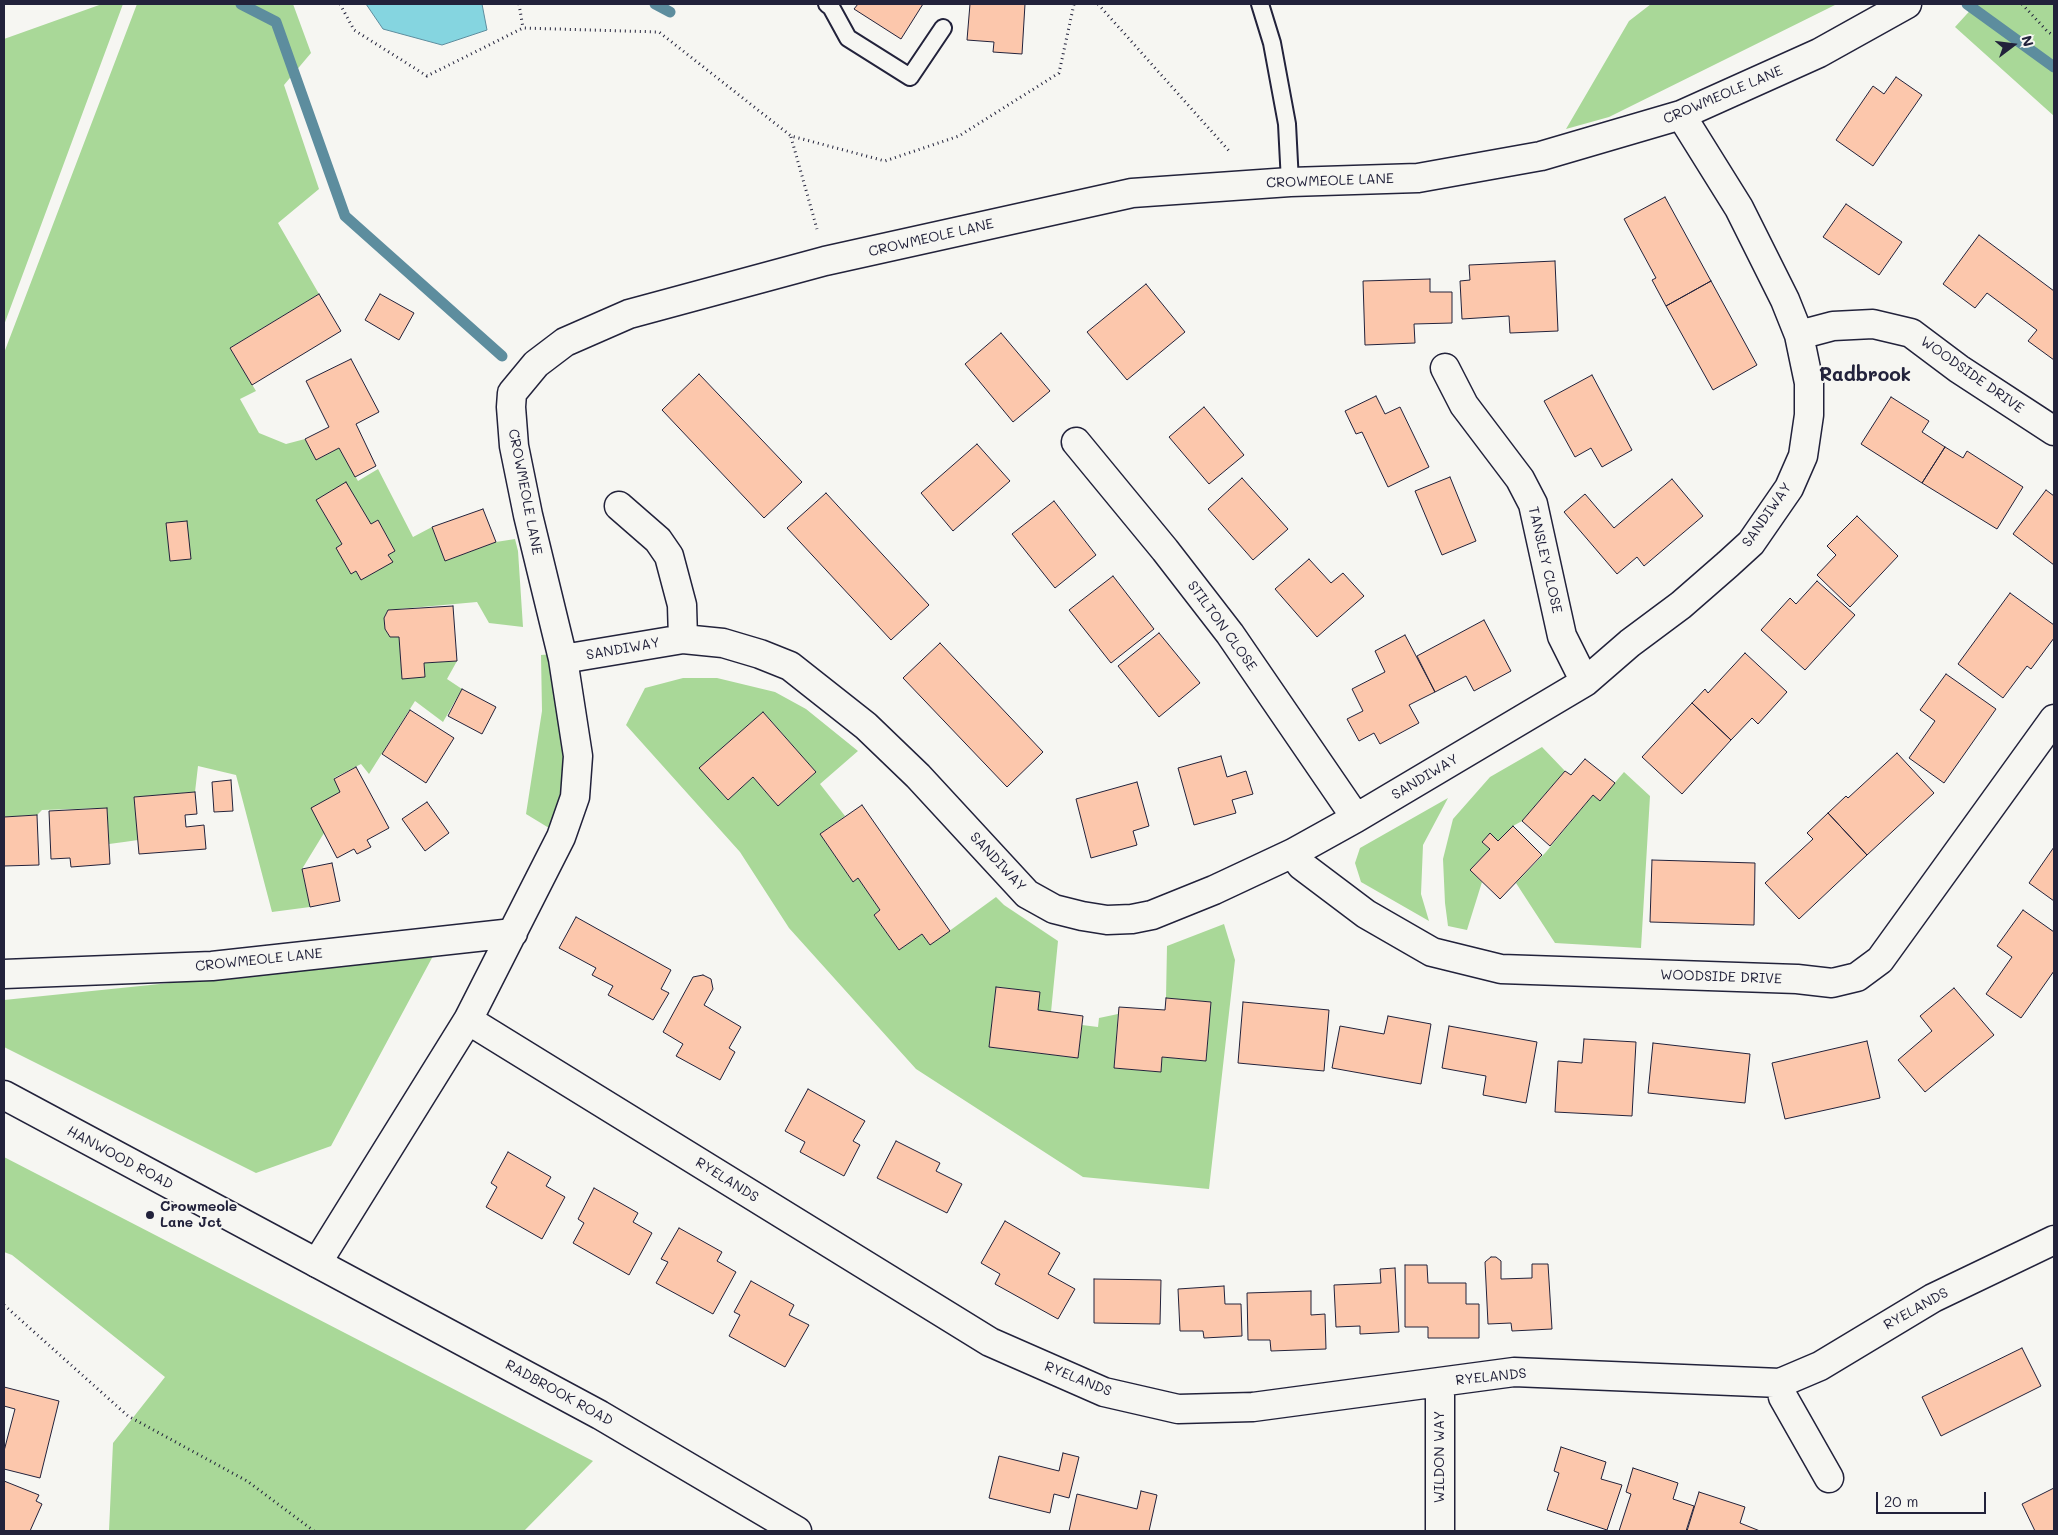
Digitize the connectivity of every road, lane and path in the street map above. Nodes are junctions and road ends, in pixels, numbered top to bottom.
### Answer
1 (340, 4) edge
2 (519, 4) edge
3 (827, 4) edge
4 (1074, 4) edge
5 (1098, 4) edge
6 (1260, 4) edge
7 (1907, 4) edge
8 (2022, 4) edge
9 (523, 28) junction
10 (944, 28) dead end
11 (2054, 36) edge
12 (1681, 116) junction
13 (791, 136) junction
14 (1290, 182) junction
15 (1259, 184) junction
16 (825, 261) junction
17 (1799, 335) junction
18 (1445, 368) dead end
19 (2054, 431) edge
20 (1076, 442) dead end
21 (620, 506) dead end
22 (683, 639) junction
23 (563, 659) junction
24 (1585, 682) junction
25 (2054, 719) edge
26 (1356, 818) junction
27 (1293, 854) junction
28 (513, 933) junction
29 (4, 974) edge
30 (468, 1020) junction
31 (4, 1095) edge
32 (2054, 1240) edge
33 (317, 1263) junction
34 (4, 1305) edge
35 (1780, 1383) junction
36 (1440, 1384) junction
37 (1829, 1478) dead end
38 (314, 1531) edge
39 (797, 1531) edge
40 (1440, 1531) edge

1 - 9 path
2 - 9 path
3 - 10 lane
4 - 13 path
5 - 15 path
6 - 14 lane
7 - 12 street, CROWMEOLE LANE
8 - 11 path
9 - 13 path
12 - 14 street, CROWMEOLE LANE
12 - 17 street, SANDIWAY
13 - 16 path
14 - 15 street, CROWMEOLE LANE
15 - 16 street, CROWMEOLE LANE
16 - 23 street, CROWMEOLE LANE
17 - 19 street, WOODSIDE DRIVE
17 - 24 street, SANDIWAY
18 - 24 street, TANSLEY CLOSE
20 - 26 street, STILTON CLOSE
21 - 22 street
22 - 23 street, SANDIWAY
22 - 27 street, SANDIWAY
23 - 28 street, CROWMEOLE LANE
24 - 26 street, SANDIWAY
25 - 27 street, WOODSIDE DRIVE
26 - 27 street, SANDIWAY
28 - 29 street, CROWMEOLE LANE
28 - 30 street, CROWMEOLE LANE
30 - 33 street, CROWMEOLE LANE
30 - 36 street, RYELANDS
31 - 33 street, HANWOOD ROAD
32 - 35 street, RYELANDS
33 - 39 street, RADBROOK ROAD
34 - 38 path
35 - 36 street, RYELANDS
35 - 37 street
36 - 40 street, WILDON WAY

